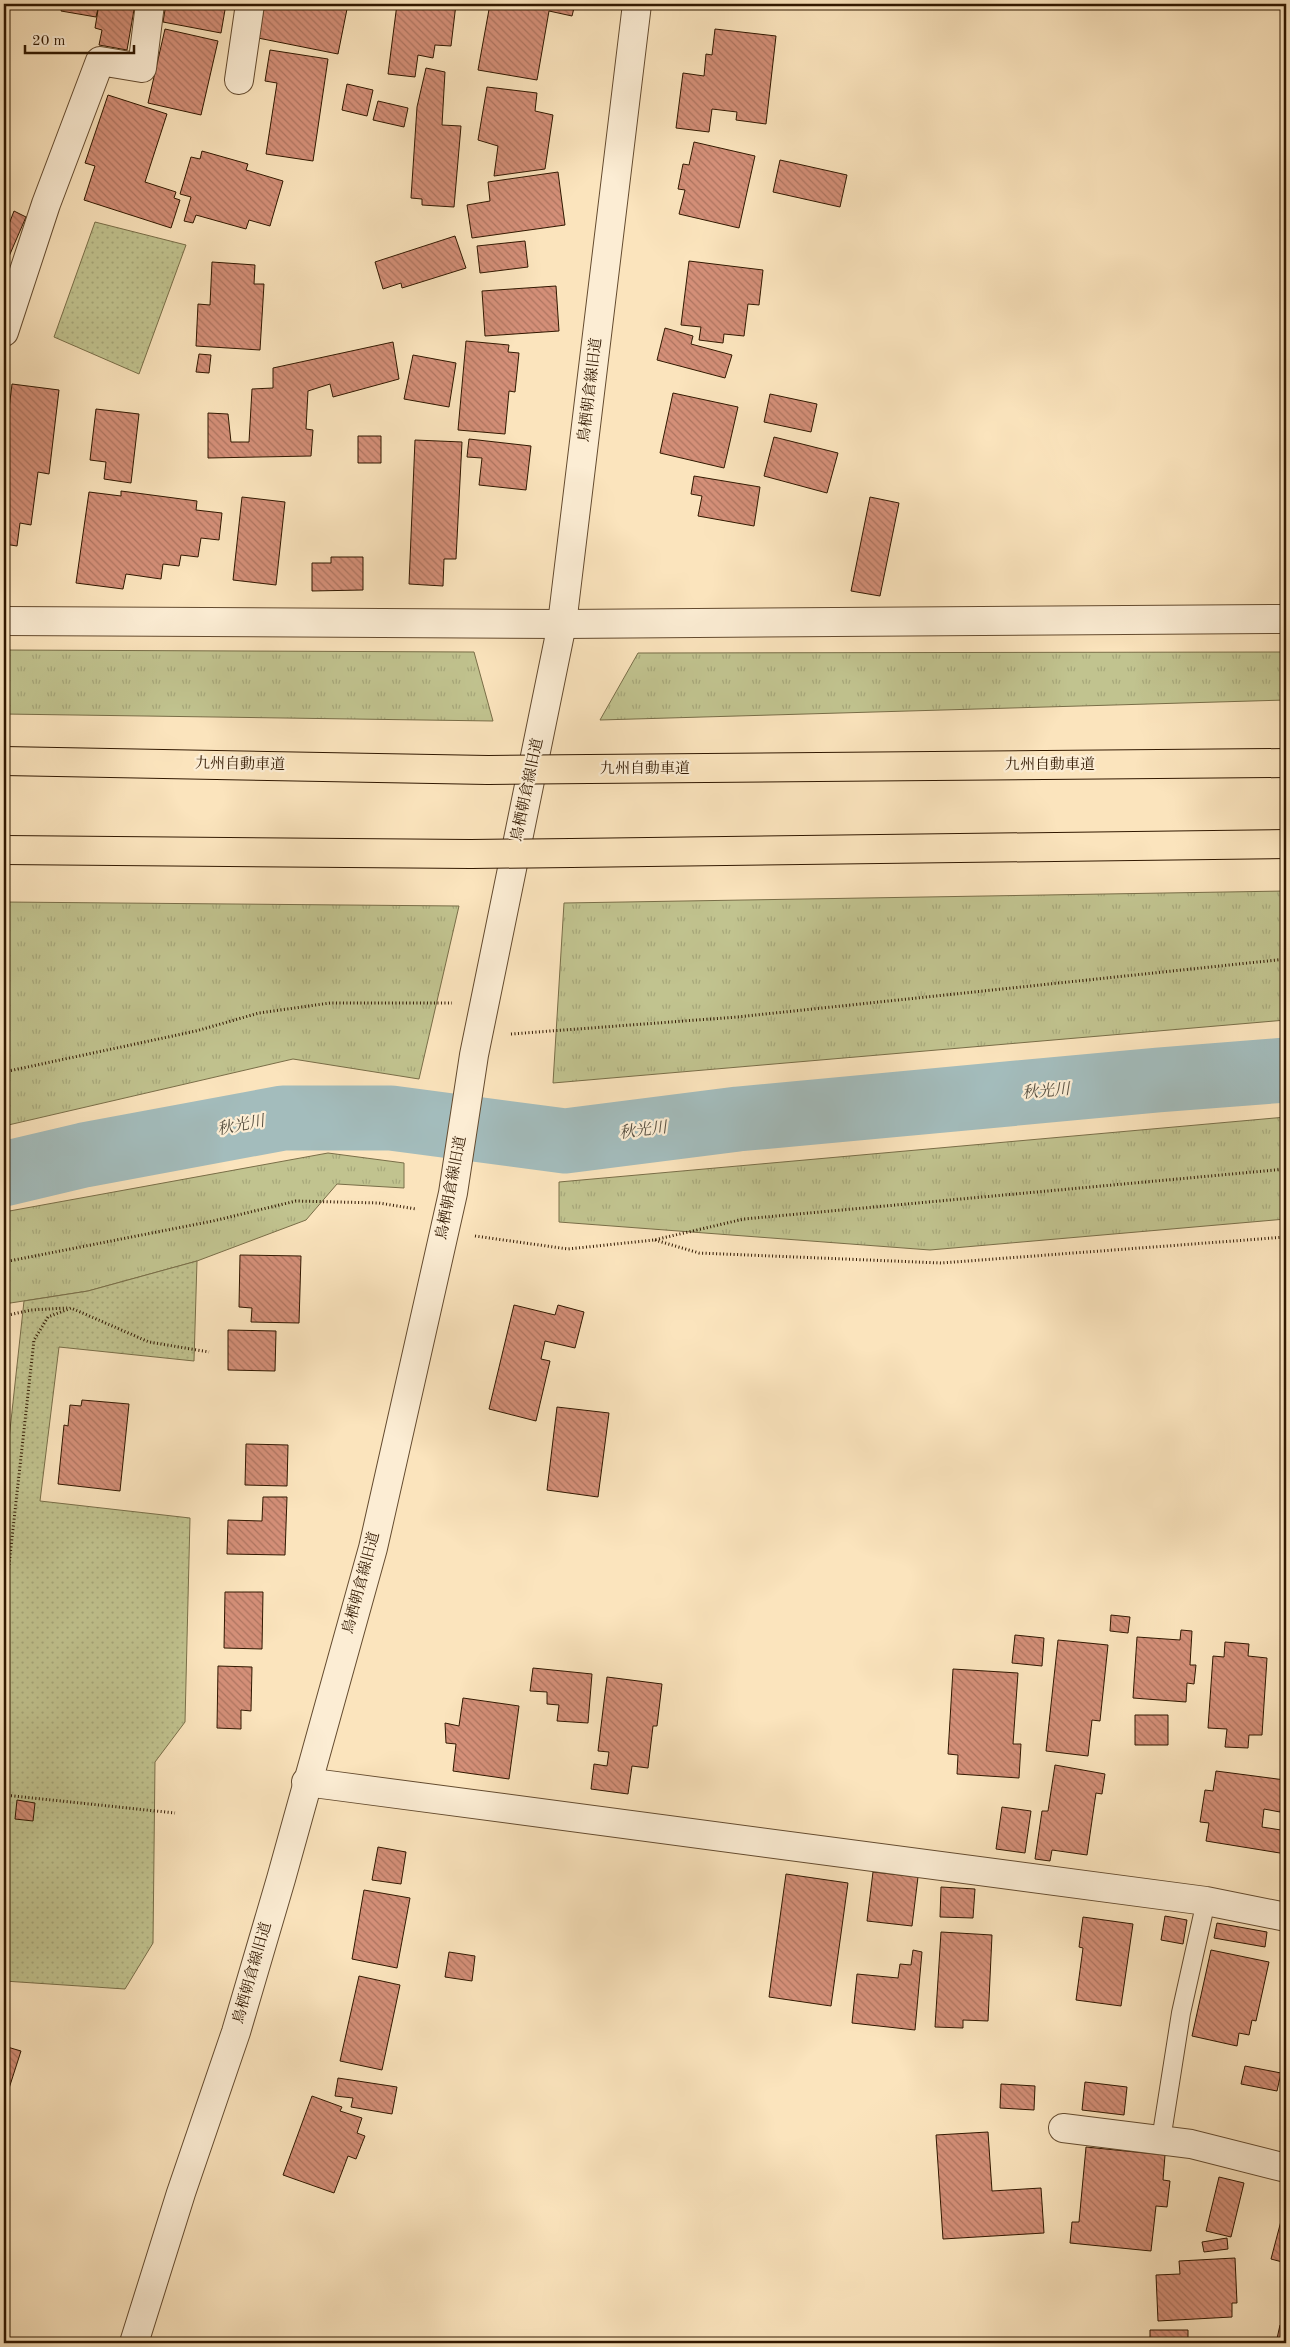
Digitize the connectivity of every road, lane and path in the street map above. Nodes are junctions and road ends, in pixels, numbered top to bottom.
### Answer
1 (150, 4) edge
2 (250, 4) edge
3 (637, 4) edge
4 (239, 80) dead end
5 (4, 332) edge
6 (1286, 620) edge
7 (4, 621) edge
8 (562, 624) junction
9 (4, 761) edge
10 (1286, 763) edge
11 (1286, 844) edge
12 (4, 850) edge
13 (1286, 959) edge
14 (485, 1002) junction
15 (476, 1045) junction
16 (4, 1072) edge
17 (1286, 1169) edge
18 (448, 1213) junction
19 (1286, 1237) edge
20 (654, 1240) junction
21 (4, 1262) edge
22 (70, 1308) junction
23 (4, 1316) edge
24 (209, 1352) dead end
25 (4, 1610) edge
26 (306, 1782) junction
27 (4, 1795) edge
28 (175, 1813) dead end
29 (1206, 1901) junction
30 (1286, 1918) edge
31 (1063, 2128) dead end
32 (1160, 2140) junction
33 (1286, 2168) edge
34 (134, 2343) edge

1 - 5 street
2 - 4 street
3 - 8 street, 鳥栖朝倉線旧道
6 - 8 street
7 - 8 street
8 - 14 street, 鳥栖朝倉線旧道
9 - 10 highway, 九州自動車道, bridge
11 - 12 highway, bridge
13 - 15 path
14 - 15 street, 鳥栖朝倉線旧道
14 - 16 path
15 - 18 street, 鳥栖朝倉線旧道
17 - 20 path
18 - 20 path
18 - 21 path
18 - 26 street, 鳥栖朝倉線旧道
19 - 20 path
22 - 23 path
22 - 24 path
22 - 25 path
26 - 29 street
26 - 34 street, 鳥栖朝倉線旧道
27 - 28 path
29 - 30 street
29 - 32 lane
31 - 32 street
32 - 33 street

